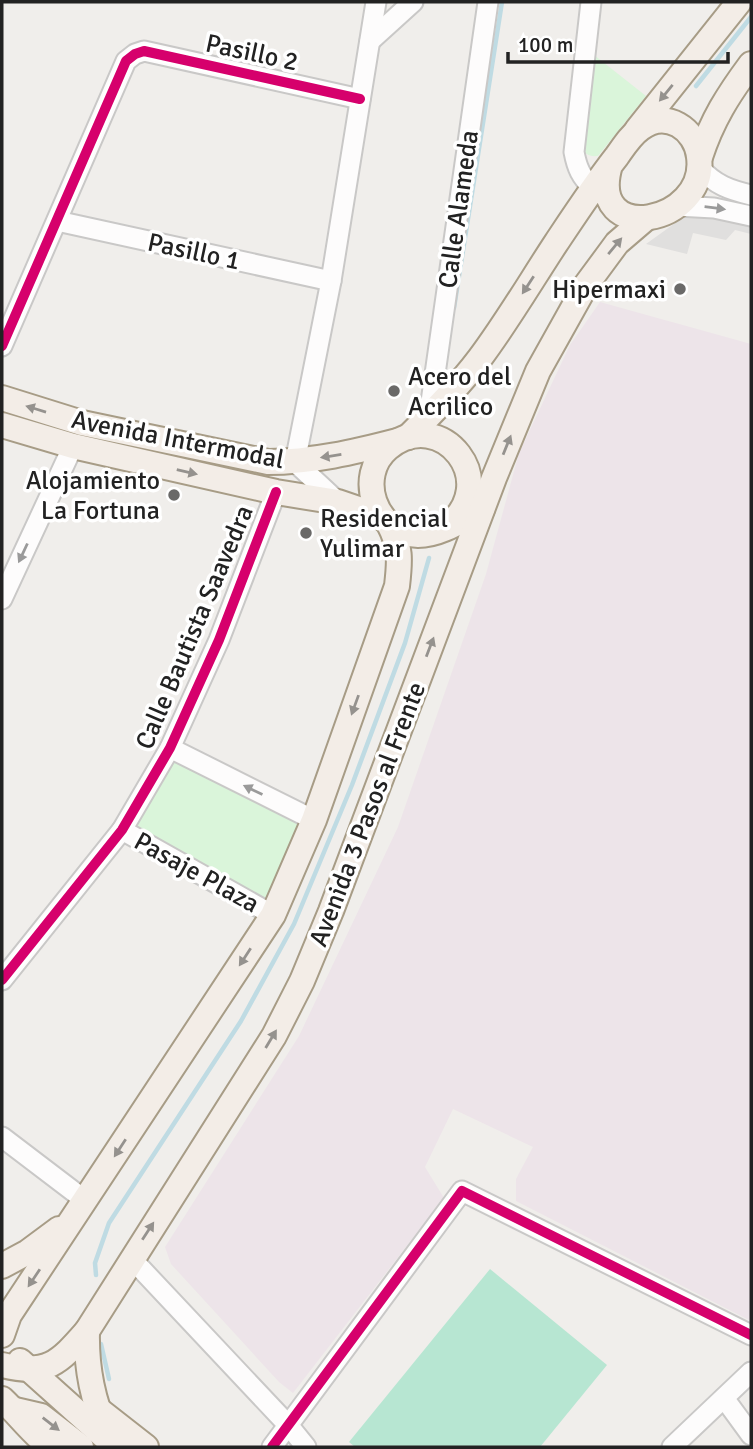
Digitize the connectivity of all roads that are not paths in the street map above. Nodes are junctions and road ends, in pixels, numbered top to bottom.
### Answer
1 (376, 2) edge
2 (413, 2) edge
3 (488, 2) edge
4 (590, 2) edge
5 (739, 2) edge
6 (370, 41) junction
7 (751, 64) edge
8 (360, 99) junction
9 (634, 134) junction
10 (700, 163) junction
11 (610, 165) junction
12 (593, 188) junction
13 (751, 195) edge
14 (677, 206) junction
15 (751, 216) edge
16 (645, 219) junction
17 (57, 221) junction
18 (331, 281) junction
19 (2, 346) edge
20 (2, 398) edge
21 (429, 415) junction
22 (2, 425) edge
23 (403, 439) junction
24 (73, 446) junction
25 (295, 462) junction
26 (468, 470) junction
27 (276, 492) junction
28 (338, 502) junction
29 (482, 509) junction
30 (386, 520) junction
31 (445, 528) junction
32 (2, 599) edge
33 (170, 748) junction
34 (314, 820) junction
35 (122, 830) junction
36 (272, 915) junction
37 (2, 981) edge
38 (2, 1138) edge
39 (82, 1206) junction
40 (131, 1258) junction
41 (2, 1266) edge
42 (87, 1331) junction
43 (2, 1335) edge
44 (751, 1335) edge
45 (2, 1344) edge
46 (2, 1366) edge
47 (30, 1370) junction
48 (751, 1372) edge
49 (57, 1395) junction
50 (724, 1398) junction
51 (7, 1402) edge
52 (96, 1408) junction
53 (289, 1426) junction
54 (751, 1435) edge
55 (114, 1445) edge
56 (50, 1447) edge
57 (81, 1447) edge
58 (145, 1447) edge
59 (272, 1447) edge
60 (306, 1447) edge
61 (672, 1447) edge

1 - 6 street
2 - 6 street
3 - 21 street, Calle Alameda
4 - 12 street
5 -> 9 main road
6 - 8 street
7 - 10 main road
8 - 17 street, Pasillo 2
8 - 18 street
9 - 10 main road
9 - 11 main road
10 - 13 street
10 - 14 main road
11 - 12 main road
11 - 16 main road
12 -> 21 main road
14 -> 15 street
14 - 16 main road
29 -> 16 main road, Avenida 3 Pasos al Frente
17 - 18 street, Pasillo 1
17 - 19 street
18 - 25 street
25 -> 20 main road, Avenida Intermodal
21 - 23 main road
22 - 24 main road, Avenida Intermodal
23 -> 25 main road, Avenida Intermodal
23 - 26 main road
23 - 30 main road
24 -> 27 main road, Avenida Intermodal
24 -> 32 street
25 - 28 street
26 - 29 main road
26 - 31 main road
27 - 28 main road, Avenida Intermodal
27 - 33 street, Calle Bautista Saavedra
28 - 30 main road, Avenida Intermodal
29 - 31 main road
40 -> 29 main road, Avenida 3 Pasos al Frente
30 - 31 main road
30 -> 34 main road, Avenida 3 Pasos al Frente
34 -> 33 street
33 - 35 street, Calle Bautista Saavedra
34 - 36 main road, Avenida 3 Pasos al Frente
35 - 36 street, Pasaje Plaza
35 - 37 street, Calle Bautista Saavedra
36 -> 39 main road, Avenida 3 Pasos al Frente
38 - 39 street
39 - 41 main road
39 -> 43 main road, Avenida 3 Pasos al Frente
40 - 42 main road, Avenida 3 Pasos al Frente
40 - 53 street
42 - 47 main road, Avenida 3 Pasos al Frente
42 - 52 main road
44 - 53 street
45 - 47 main road
46 - 47 main road
47 - 49 main road
48 - 50 street
49 - 52 main road
49 - 55 main road
50 - 54 street
50 - 61 street
51 - 56 main road
51 -> 57 main road
52 - 55 main road
52 - 58 main road
53 - 59 street
53 - 60 street

